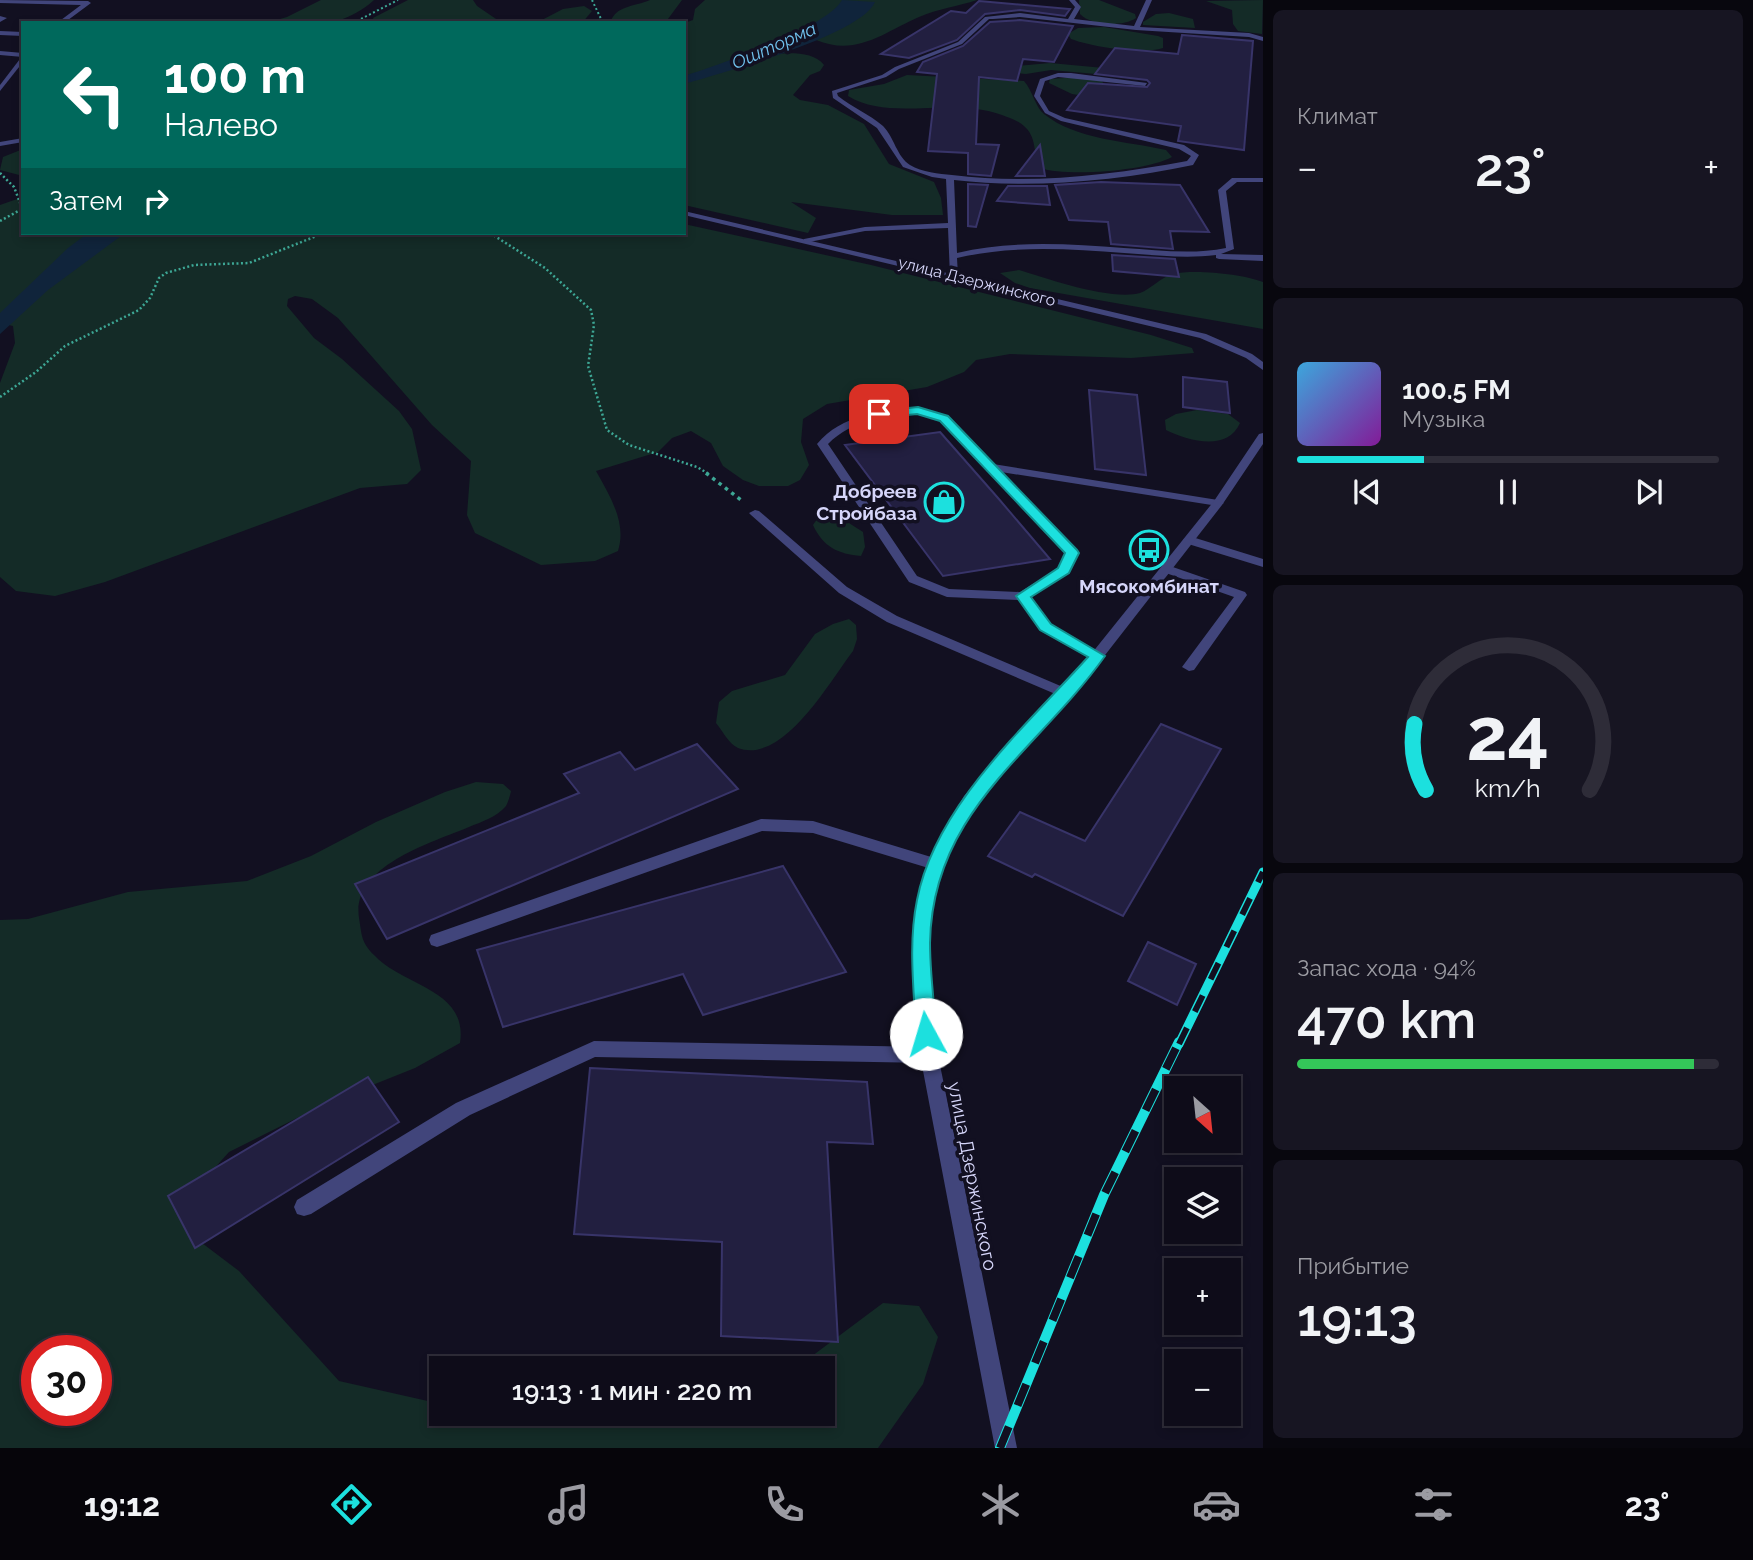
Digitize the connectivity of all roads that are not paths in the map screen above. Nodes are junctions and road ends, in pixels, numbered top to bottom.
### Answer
1 (1072, 0) edge
2 (1149, 0) edge
3 (0, 1) edge
4 (90, 2) edge
5 (63, 21) edge
6 (1070, 21) junction
7 (1136, 28) junction
8 (0, 33) edge
9 (21, 34) edge
10 (1263, 39) edge
11 (0, 53) edge
12 (21, 56) edge
13 (21, 59) edge
14 (1144, 84) dead end
15 (0, 89) edge
16 (21, 140) edge
17 (0, 144) edge
18 (950, 179) junction
19 (1263, 180) edge
20 (686, 213) edge
21 (952, 225) junction
22 (807, 241) junction
23 (1206, 256) junction
24 (953, 257) junction
25 (1263, 258) edge
26 (954, 276) junction
27 (1263, 367) edge
28 (1263, 436) edge
29 (990, 467) junction
30 (1218, 503) junction
31 (755, 513) road end
32 (1188, 540) junction
33 (1263, 563) edge
34 (1167, 569) junction
35 (1023, 596) junction
36 (1097, 656) junction
37 (1189, 667) dead end
38 (1065, 693) junction
39 (935, 864) junction
40 (437, 940) dead end
41 (929, 1055) junction
42 (304, 1207) dead end
43 (1006, 1448) edge

1 - 6 street
2 - 7 street
3 - 4 street
4 - 5 street
6 - 7 street
6 - 18 street
7 - 10 street
8 - 9 street
11 - 12 street
13 - 15 street
14 - 18 street
16 - 17 street
18 - 21 street
19 - 23 street
20 - 22 street, улица Дзержинского
21 - 22 street
21 - 24 street
22 - 26 street, улица Дзержинского
23 - 24 street
23 - 25 street
24 - 26 street
26 - 27 street, улица Дзержинского
28 - 30 street, улица Дзержинского
29 - 30 street
29 - 35 street
29 - 35 street
30 - 32 street, улица Дзержинского
31 - 38 street
32 - 33 street
32 - 34 street, улица Дзержинского
34 - 36 street, улица Дзержинского
34 - 37 street
35 - 36 street
36 - 38 street, улица Дзержинского
38 - 39 street, улица Дзержинского
39 - 40 street
39 - 41 street, улица Дзержинского
41 - 42 street
41 - 43 street, улица Дзержинского

